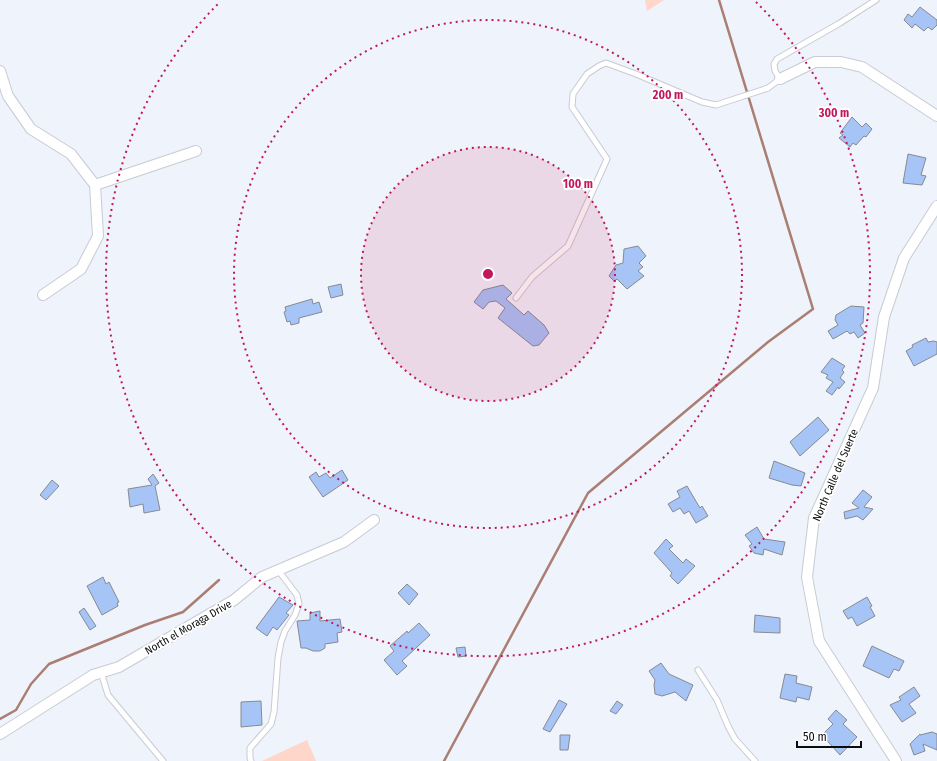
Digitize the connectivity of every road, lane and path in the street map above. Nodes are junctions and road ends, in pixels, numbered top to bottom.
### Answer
1 (876, 0) edge
2 (0, 71) edge
3 (780, 79) junction
4 (4, 98) edge
5 (937, 116) edge
6 (196, 151) dead end
7 (96, 185) junction
8 (937, 206) edge
9 (43, 295) dead end
10 (516, 298) dead end
11 (374, 520) dead end
12 (278, 570) junction
13 (698, 670) dead end
14 (101, 672) junction
15 (0, 734) edge
16 (163, 761) edge
17 (251, 761) edge
18 (755, 761) edge
19 (896, 761) edge

1 - 3 lane
2 - 4 street
3 - 5 street
3 - 10 lane
4 - 7 street
6 - 7 street
7 - 9 street
8 - 19 street, North Calle del Suerte
11 - 12 street, North el Moraga Drive
12 - 14 street, North el Moraga Drive
12 - 17 lane
13 - 18 lane
14 - 15 street, North el Moraga Drive
14 - 16 lane

